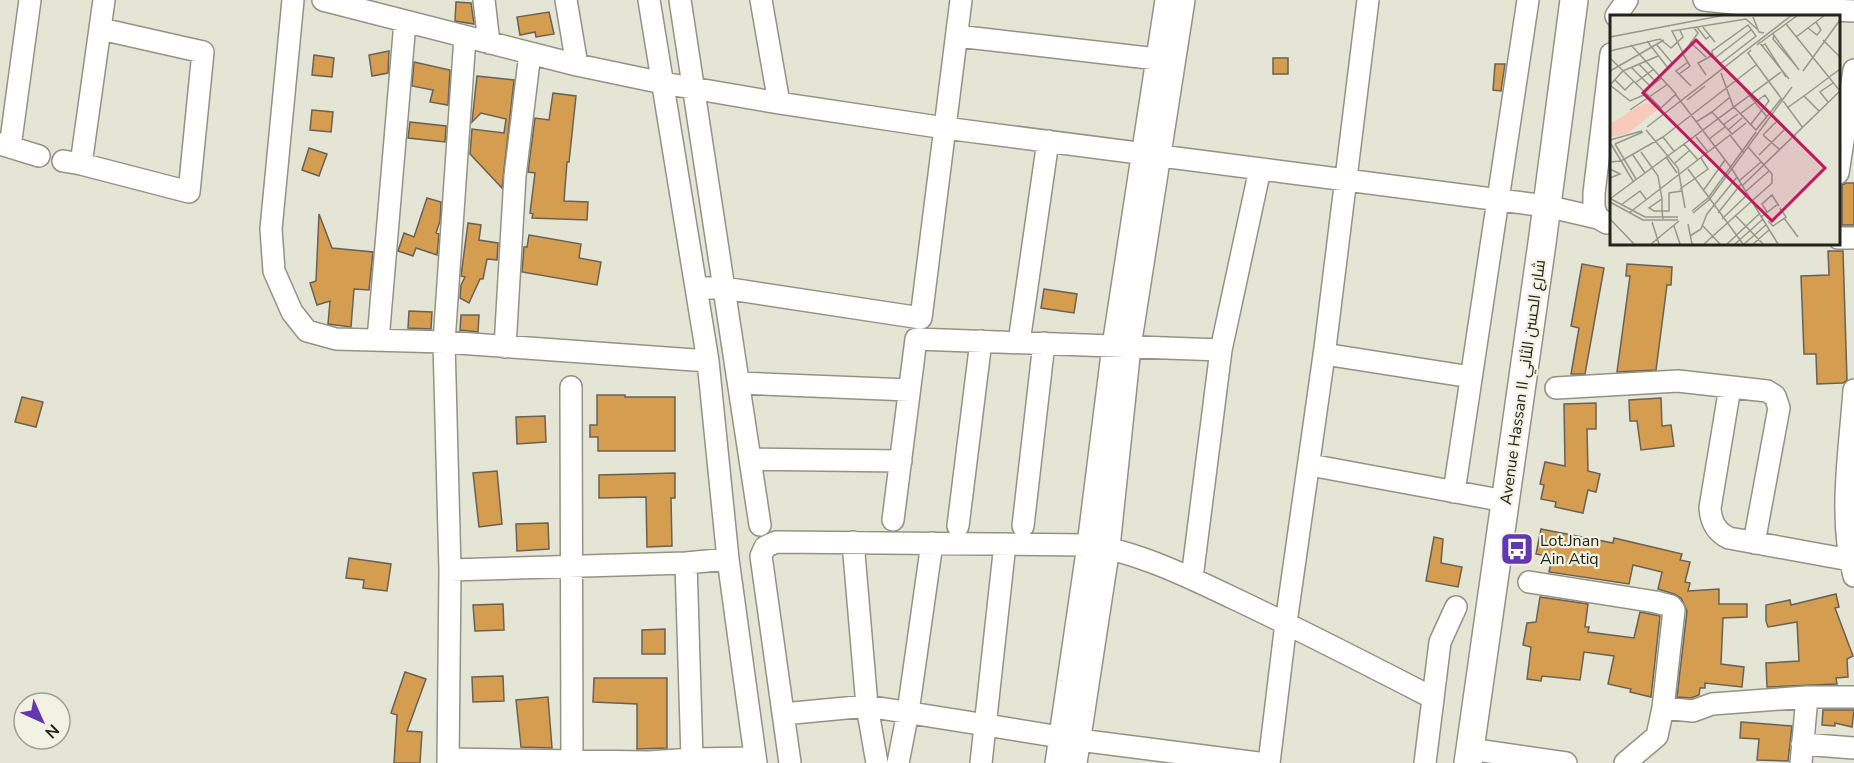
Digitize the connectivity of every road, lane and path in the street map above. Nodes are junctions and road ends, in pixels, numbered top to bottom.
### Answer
1 (30, 0) edge
2 (104, 0) edge
3 (293, 0) edge
4 (322, 0) edge
5 (484, 0) edge
6 (566, 0) edge
7 (649, 0) edge
8 (680, 0) edge
9 (762, 0) edge
10 (961, 0) edge
11 (1166, 0) edge
12 (1184, 0) edge
13 (1368, 0) edge
14 (1528, 0) edge
15 (1574, 0) edge
16 (1627, 0) edge
17 (1704, 0) edge
18 (1822, 5) edge
19 (367, 6) edge
20 (1772, 8) edge
21 (1854, 11) edge
22 (1617, 15) edge
23 (405, 22) junction
24 (101, 29) junction
25 (957, 36) junction
26 (465, 37) junction
27 (489, 43) junction
28 (530, 53) junction
29 (1157, 59) junction
30 (1610, 62) edge
31 (577, 65) junction
32 (1854, 70) edge
33 (663, 83) junction
34 (694, 88) junction
35 (1852, 94) edge
36 (779, 103) junction
37 (945, 128) junction
38 (1840, 133) edge
39 (1048, 141) junction
40 (5, 146) edge
41 (1151, 155) junction
42 (39, 156) dead end
43 (1843, 168) edge
44 (1260, 169) junction
45 (1346, 180) junction
46 (1498, 200) junction
47 (1546, 206) junction
48 (1604, 221) edge
49 (696, 288) junction
50 (724, 288) junction
51 (378, 340) junction
52 (981, 341) junction
53 (444, 342) junction
54 (1019, 342) junction
55 (1044, 344) junction
56 (505, 346) junction
57 (1122, 346) junction
58 (1221, 350) junction
59 (1324, 354) junction
60 (708, 361) junction
61 (1471, 377) junction
62 (739, 382) junction
63 (571, 387) dead end
64 (1730, 387) junction
65 (1556, 388) dead end
66 (909, 390) junction
67 (1854, 390) edge
68 (1853, 418) edge
69 (750, 459) junction
70 (901, 462) junction
71 (1310, 465) junction
72 (1454, 492) junction
73 (1505, 501) junction
74 (893, 520) dead end
75 (760, 525) dead end
76 (958, 526) dead end
77 (1023, 526) dead end
78 (853, 542) junction
79 (932, 543) junction
80 (1754, 543) junction
81 (1005, 544) junction
82 (1098, 546) junction
83 (728, 559) junction
84 (686, 562) junction
85 (571, 564) junction
86 (1852, 568) edge
87 (450, 570) junction
88 (1192, 578) junction
89 (1529, 582) dead end
90 (1456, 607) dead end
91 (1286, 623) junction
92 (1807, 697) junction
93 (1854, 697) edge
94 (1433, 698) junction
95 (867, 706) junction
96 (1663, 708) junction
97 (908, 712) junction
98 (783, 714) junction
99 (986, 725) junction
100 (1069, 738) junction
101 (1854, 748) edge
102 (1802, 754) edge
103 (1469, 756) edge
104 (692, 759) junction
105 (1511, 759) edge
106 (572, 760) junction
107 (448, 761) edge
108 (756, 761) edge
109 (649, 763) edge
110 (790, 763) edge
111 (877, 763) edge
112 (898, 763) edge
113 (981, 763) edge
114 (1056, 763) edge
115 (1076, 763) edge
116 (1258, 763) edge
117 (1269, 763) edge
118 (1425, 763) edge
119 (1566, 763) edge
120 (1625, 763) edge

1 - 40 street
2 - 24 street
3 - 51 street
4 - 19 street
5 - 27 street
6 - 31 street
7 - 33 street
8 - 34 street
9 - 36 street
10 - 25 street
11 - 29 street
12 - 41 street
13 - 45 street
14 - 46 street
15 - 47 main road, Avenue Hassan II شارع الحسن الثاني
16 - 22 street
17 - 20 street
18 - 20 street
18 - 21 street
19 - 23 street
23 - 26 street
23 - 51 street
24 - 24 street
25 - 29 street
25 - 37 street
26 - 27 street
26 - 53 street
27 - 28 street
28 - 31 street
28 - 56 street
29 - 41 street
30 - 48 street
31 - 33 street
32 - 35 street
33 - 34 street
33 - 49 street
34 - 36 street
34 - 50 street
35 - 38 street
36 - 37 street
37 - 39 street
37 - 50 street
38 - 43 street
39 - 41 street
39 - 54 street
40 - 42 street
41 - 44 street
41 - 57 street
44 - 45 street
44 - 58 street
45 - 46 street
45 - 59 street
46 - 47 street
46 - 61 street
47 - 48 street
47 - 73 main road, Avenue Hassan II شارع الحسن الثاني
49 - 50 street
49 - 60 street
50 - 62 street
51 - 53 street
52 - 54 street
52 - 66 street
52 - 76 street
53 - 56 street
53 - 87 street
54 - 55 street
55 - 57 street
55 - 77 street
56 - 60 street
57 - 58 street
57 - 82 street
58 - 88 street
59 - 61 street
59 - 71 street
60 - 83 street
61 - 72 street
62 - 66 street
62 - 69 street
63 - 85 street
64 - 65 street
64 - 80 street
64 - 80 street
66 - 70 street
67 - 68 street
68 - 86 street
69 - 70 street
69 - 75 street
70 - 74 street
71 - 72 street
71 - 91 street
72 - 73 street
73 - 103 main road, Avenue Hassan II شارع الحسن الثاني
78 - 79 street
78 - 95 street
78 - 98 street
79 - 81 street
79 - 97 street
80 - 86 street
81 - 82 street
81 - 99 street
82 - 88 street
82 - 100 street
83 - 84 street
83 - 108 street
84 - 85 street
84 - 104 street
85 - 87 street
85 - 106 street
87 - 107 street
88 - 91 street
89 - 96 street
90 - 94 street
91 - 94 street
91 - 117 street
92 - 93 street
92 - 96 street
92 - 102 street
94 - 118 street
95 - 97 street
95 - 98 street
95 - 111 street
96 - 120 street
97 - 99 street
97 - 112 street
98 - 110 street
99 - 100 street
99 - 113 street
100 - 114 street
100 - 115 street
100 - 116 street
101 - 102 street
103 - 105 street
104 - 108 street
104 - 109 street
105 - 119 street
106 - 107 street
106 - 109 street

